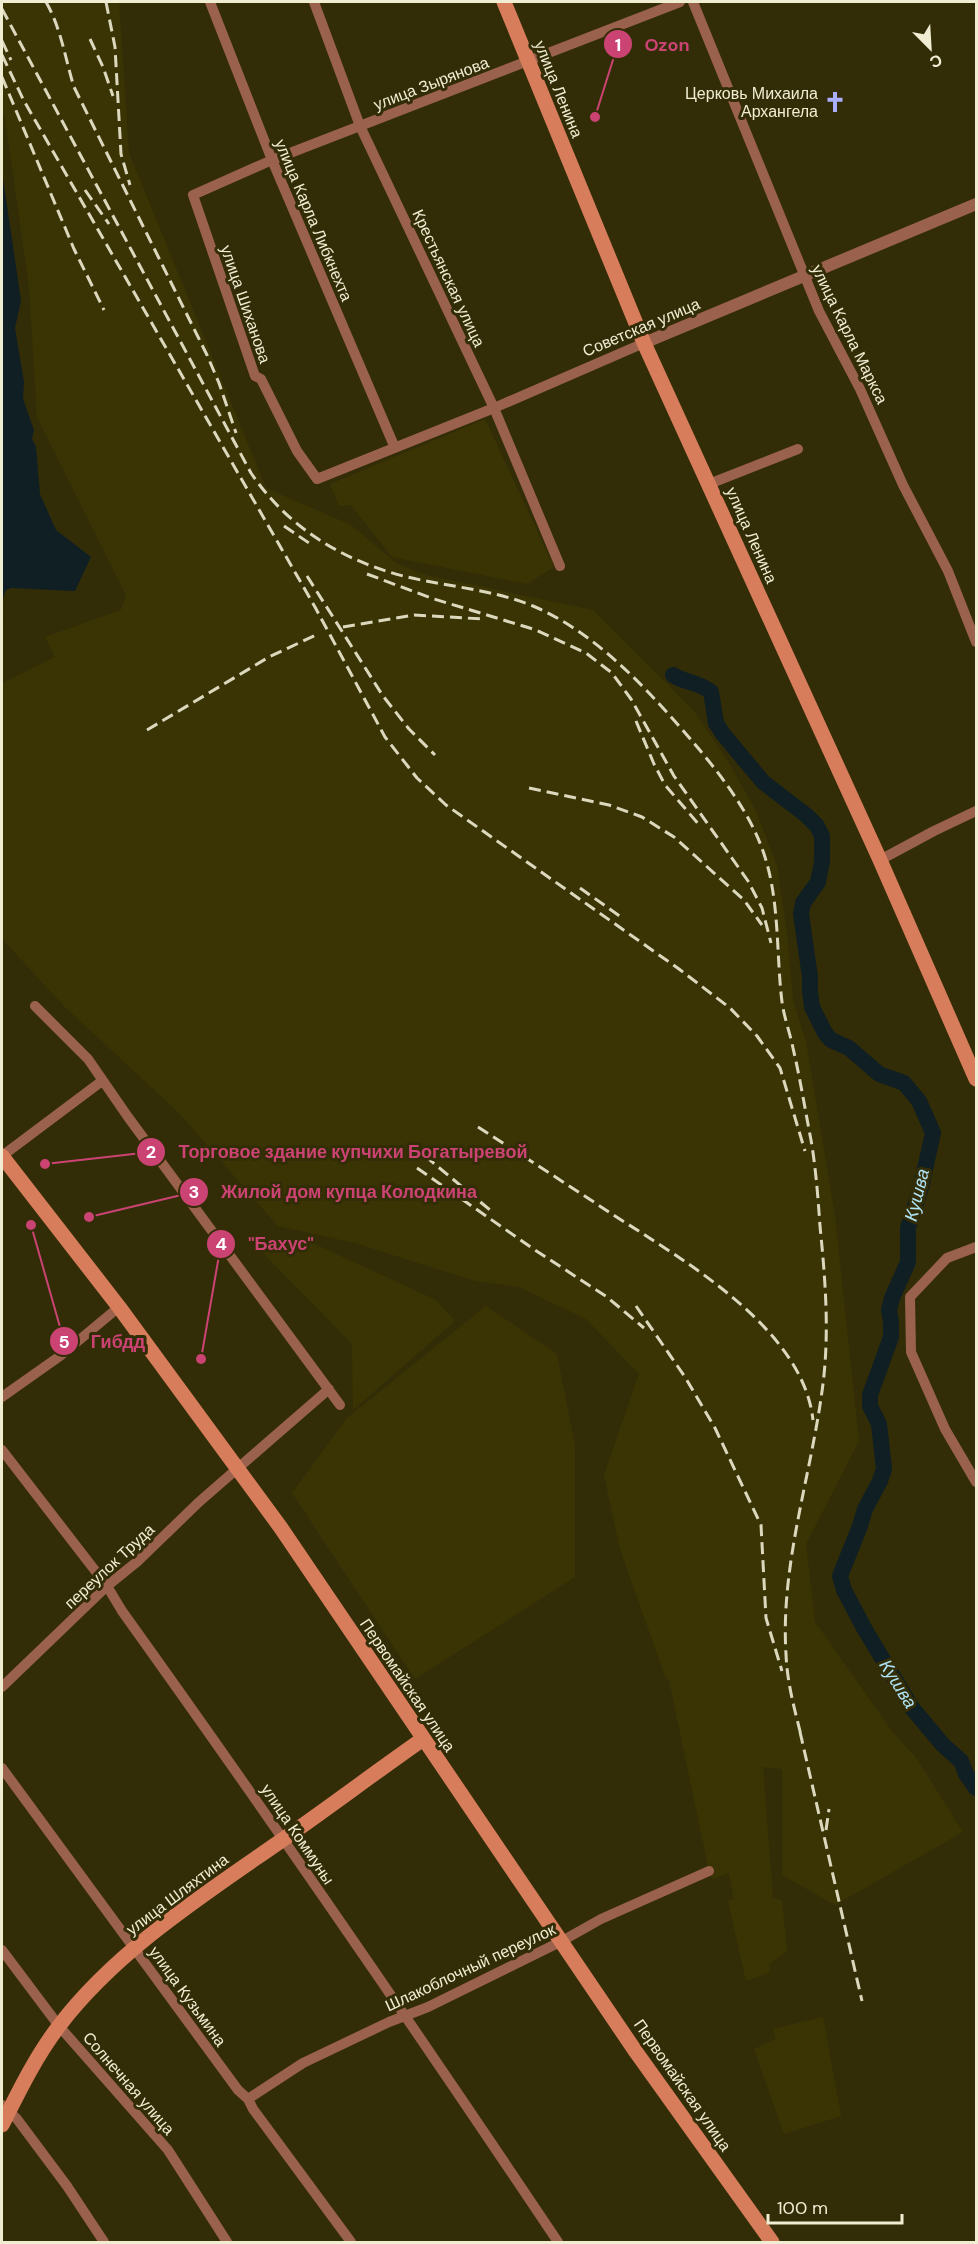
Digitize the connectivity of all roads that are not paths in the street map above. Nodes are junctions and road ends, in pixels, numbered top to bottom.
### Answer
1 (210, 2) edge
2 (314, 2) edge
3 (504, 2) edge
4 (680, 2) edge
5 (693, 2) edge
6 (528, 61) junction
7 (360, 126) junction
8 (272, 160) junction
9 (193, 195) joint
10 (976, 204) edge
11 (806, 277) junction
12 (644, 343) junction
13 (494, 408) junction
14 (395, 448) junction
15 (798, 449) dead end
16 (317, 479) joint
17 (709, 484) junction
18 (560, 566) dead end
19 (976, 642) edge
20 (976, 811) edge
21 (880, 860) junction
22 (35, 1006) dead end
23 (976, 1078) edge
24 (102, 1081) junction
25 (2, 1156) edge
26 (976, 1247) edge
27 (119, 1307) junction
28 (329, 1389) junction
29 (2, 1397) edge
30 (340, 1405) dead end
31 (2, 1450) edge
32 (238, 1470) junction
33 (976, 1482) edge
34 (107, 1586) junction
35 (2, 1688) edge
36 (423, 1739) junction
37 (2, 1767) edge
38 (283, 1840) junction
39 (709, 1871) dead end
40 (562, 1941) junction
41 (135, 1949) junction
42 (2, 1950) edge
43 (407, 2016) junction
44 (59, 2026) junction
45 (248, 2099) junction
46 (4, 2114) edge
47 (104, 2242) edge
48 (227, 2242) edge
49 (351, 2242) edge
50 (558, 2242) edge
51 (772, 2242) edge

1 - 8 street, улица Карла Либкнехта
2 - 7 street, Крестьянская улица
3 - 6 main road, улица Ленина
4 - 6 street, улица Зырянова
5 - 11 street, улица Карла Маркса
6 - 7 street, улица Зырянова
6 - 12 main road, улица Ленина
7 - 8 street, улица Зырянова
7 - 13 street, Крестьянская улица
8 - 9 street, улица Зырянова
8 - 14 street, улица Карла Либкнехта
9 - 16 street, улица Шиханова
10 - 11 street, Советская улица
11 - 12 street, Советская улица
11 - 19 street, улица Карла Маркса
12 - 13 street, Советская улица
12 - 17 main road, улица Ленина
13 - 14 street, Советская улица
13 - 18 street, Крестьянская улица
14 - 16 street, Советская улица
15 - 17 street
17 - 21 main road, улица Ленина
20 - 21 street
21 - 23 main road, улица Ленина
22 - 24 street
24 - 25 street
24 - 28 street
25 - 27 main road, Первомайская улица
26 - 33 street
27 - 29 street
27 - 32 main road, Первомайская улица
28 - 30 street
28 - 32 street, переулок Труда
31 - 34 street, улица Коммуны
32 - 34 street, переулок Труда
32 - 36 main road, Первомайская улица
34 - 35 street, переулок Труда
34 - 38 street, улица Коммуны
36 - 38 main road, улица Шляхтина
36 - 40 main road, Первомайская улица
37 - 41 street, улица Кузьмина
38 - 41 main road, улица Шляхтина
38 - 43 street, улица Коммуны
39 - 40 street, Шлакоблочный переулок
40 - 43 street, Шлакоблочный переулок
40 - 51 main road, Первомайская улица
41 - 44 main road, улица Шляхтина
41 - 45 street, улица Кузьмина
42 - 44 street, Солнечная улица
43 - 45 street, Шлакоблочный переулок
43 - 50 street, улица Коммуны
44 - 46 main road, улица Шляхтина
44 - 48 street, Солнечная улица
45 - 49 street, улица Кузьмина
46 - 47 street

